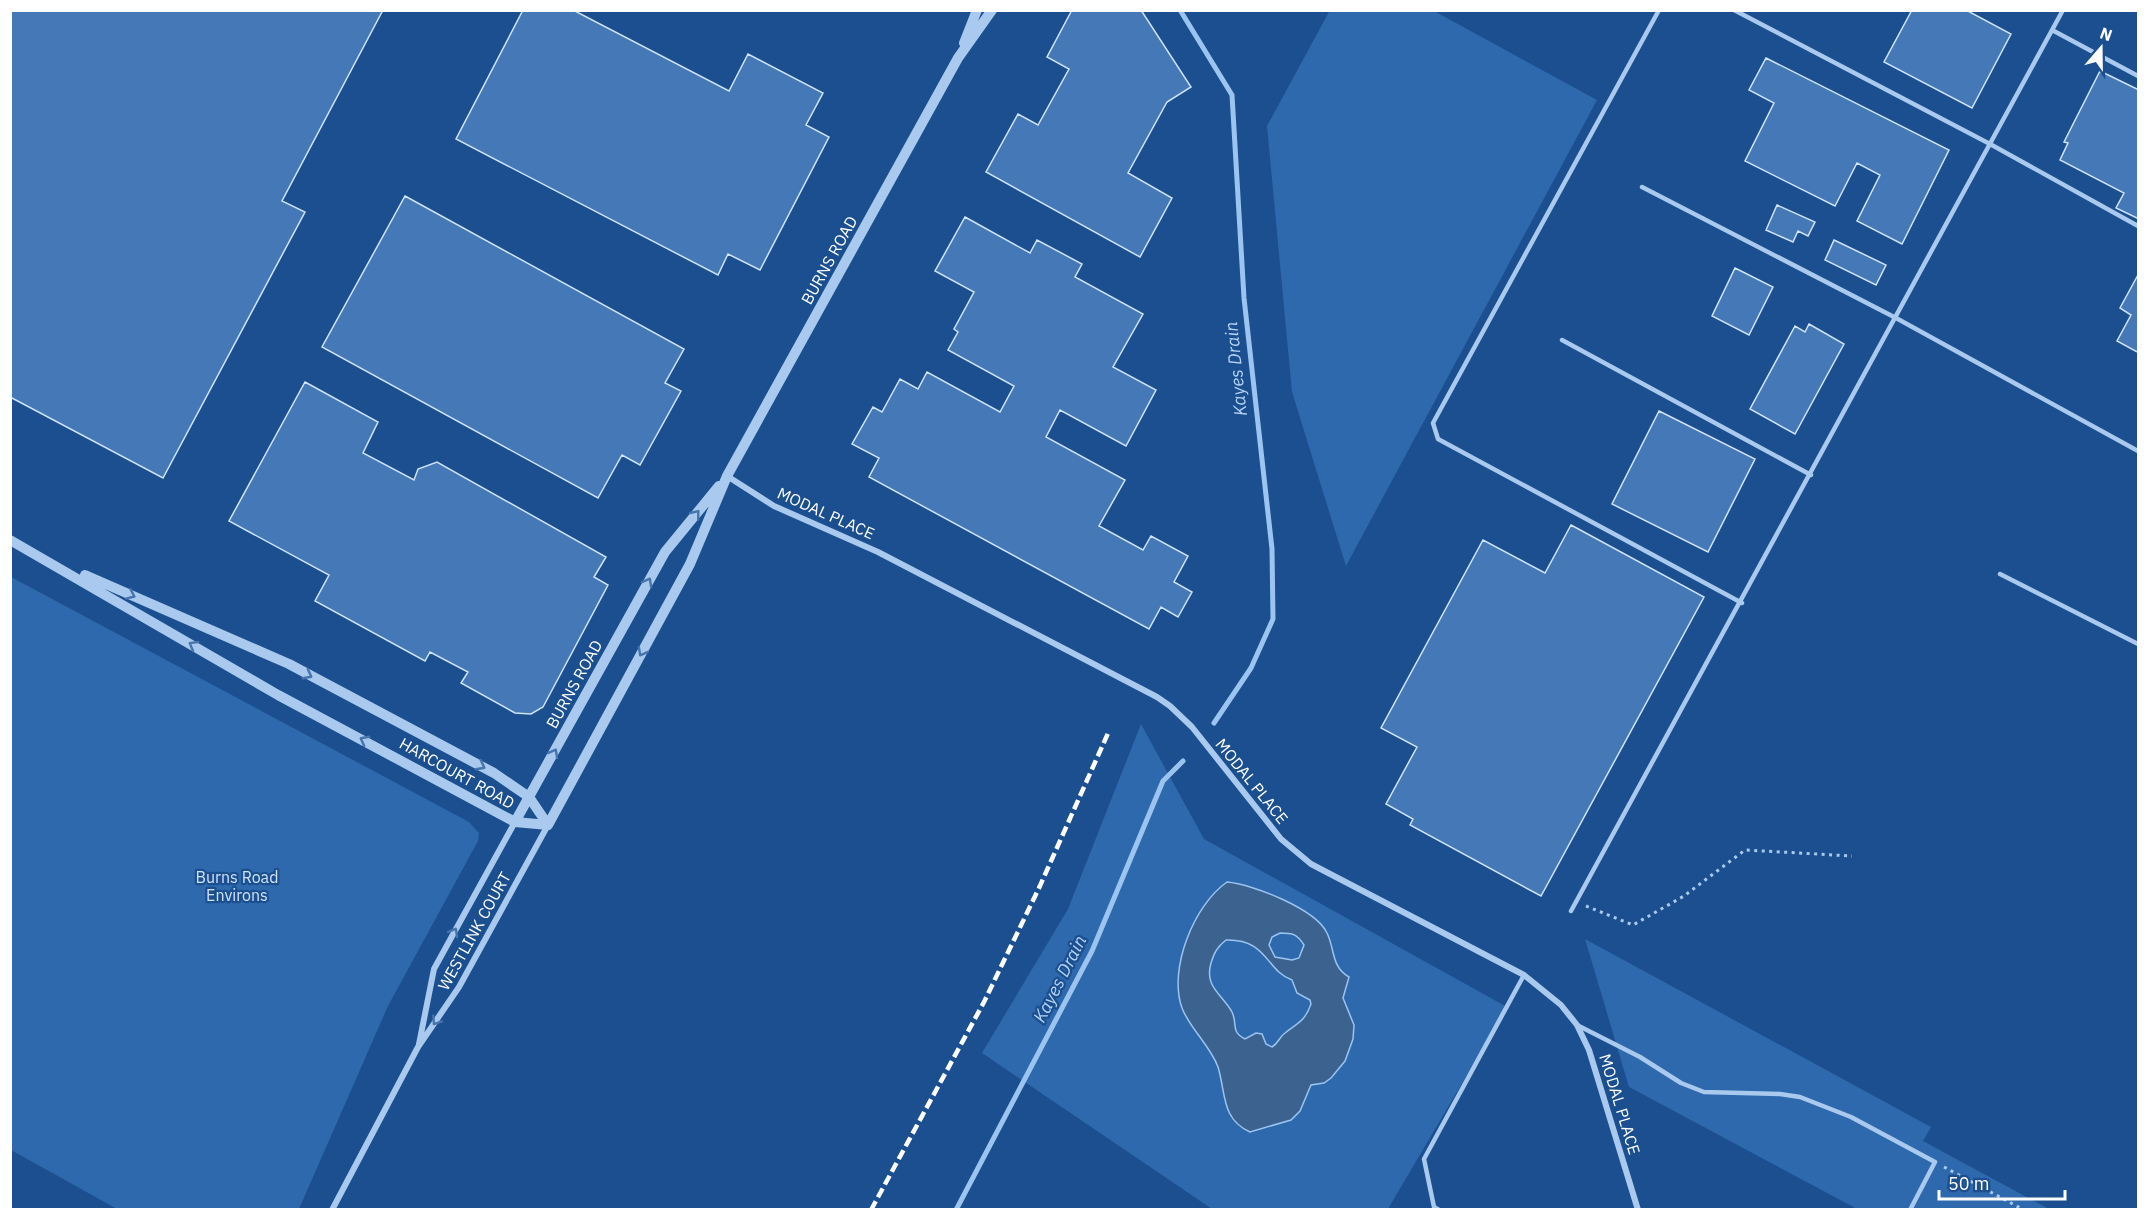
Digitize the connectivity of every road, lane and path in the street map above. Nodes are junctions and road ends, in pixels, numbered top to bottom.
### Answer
1 (976, 10) edge
2 (992, 10) edge
3 (1659, 10) edge
4 (1734, 10) edge
5 (2062, 10) edge
6 (2052, 30) junction
7 (958, 58) junction
8 (2139, 76) edge
9 (1990, 144) junction
10 (1642, 187) dead end
11 (2139, 226) edge
12 (1896, 318) junction
13 (1562, 340) dead end
14 (2139, 451) edge
15 (1811, 475) junction
16 (727, 476) junction
17 (10, 540) edge
18 (39, 555) junction
19 (2000, 574) dead end
20 (1742, 603) junction
21 (2139, 644) edge
22 (529, 797) junction
23 (515, 822) junction
24 (548, 825) junction
25 (1852, 856) dead end
26 (1576, 901) junction
27 (1571, 911) dead end
28 (1524, 975) junction
29 (1577, 1025) junction
30 (418, 1047) junction
31 (1935, 1162) junction
32 (332, 1209) edge
33 (1438, 1209) edge
34 (1638, 1209) edge
35 (1910, 1209) edge
36 (2024, 1209) edge

1 - 7 street, BURNS ROAD
2 - 7 street, BURNS ROAD
3 - 20 lane
4 - 9 lane
5 - 6 lane
6 - 8 lane
6 - 9 lane
7 - 16 street, BURNS ROAD
9 - 11 lane
9 - 12 lane
10 - 12 lane
12 - 14 lane
12 - 15 lane
13 - 15 lane
15 - 20 lane
22 -> 16 street, BURNS ROAD
16 -> 24 street, BURNS ROAD
16 - 28 street, MODAL PLACE
17 - 18 street, HARCOURT ROAD
18 -> 22 street, HARCOURT ROAD
23 -> 18 street, HARCOURT ROAD
19 - 21 lane
20 - 26 lane
22 - 23 street, BURNS ROAD
22 - 24 street, HARCOURT ROAD
23 - 24 street, HARCOURT ROAD
30 -> 23 street, WESTLINK COURT
24 -> 30 street, WESTLINK COURT
25 - 26 path
26 - 27 lane
28 - 29 street, MODAL PLACE
28 - 33 lane
29 - 31 lane
29 - 34 street, MODAL PLACE
30 - 32 street, WESTLINK COURT
31 - 35 lane
31 - 36 path

